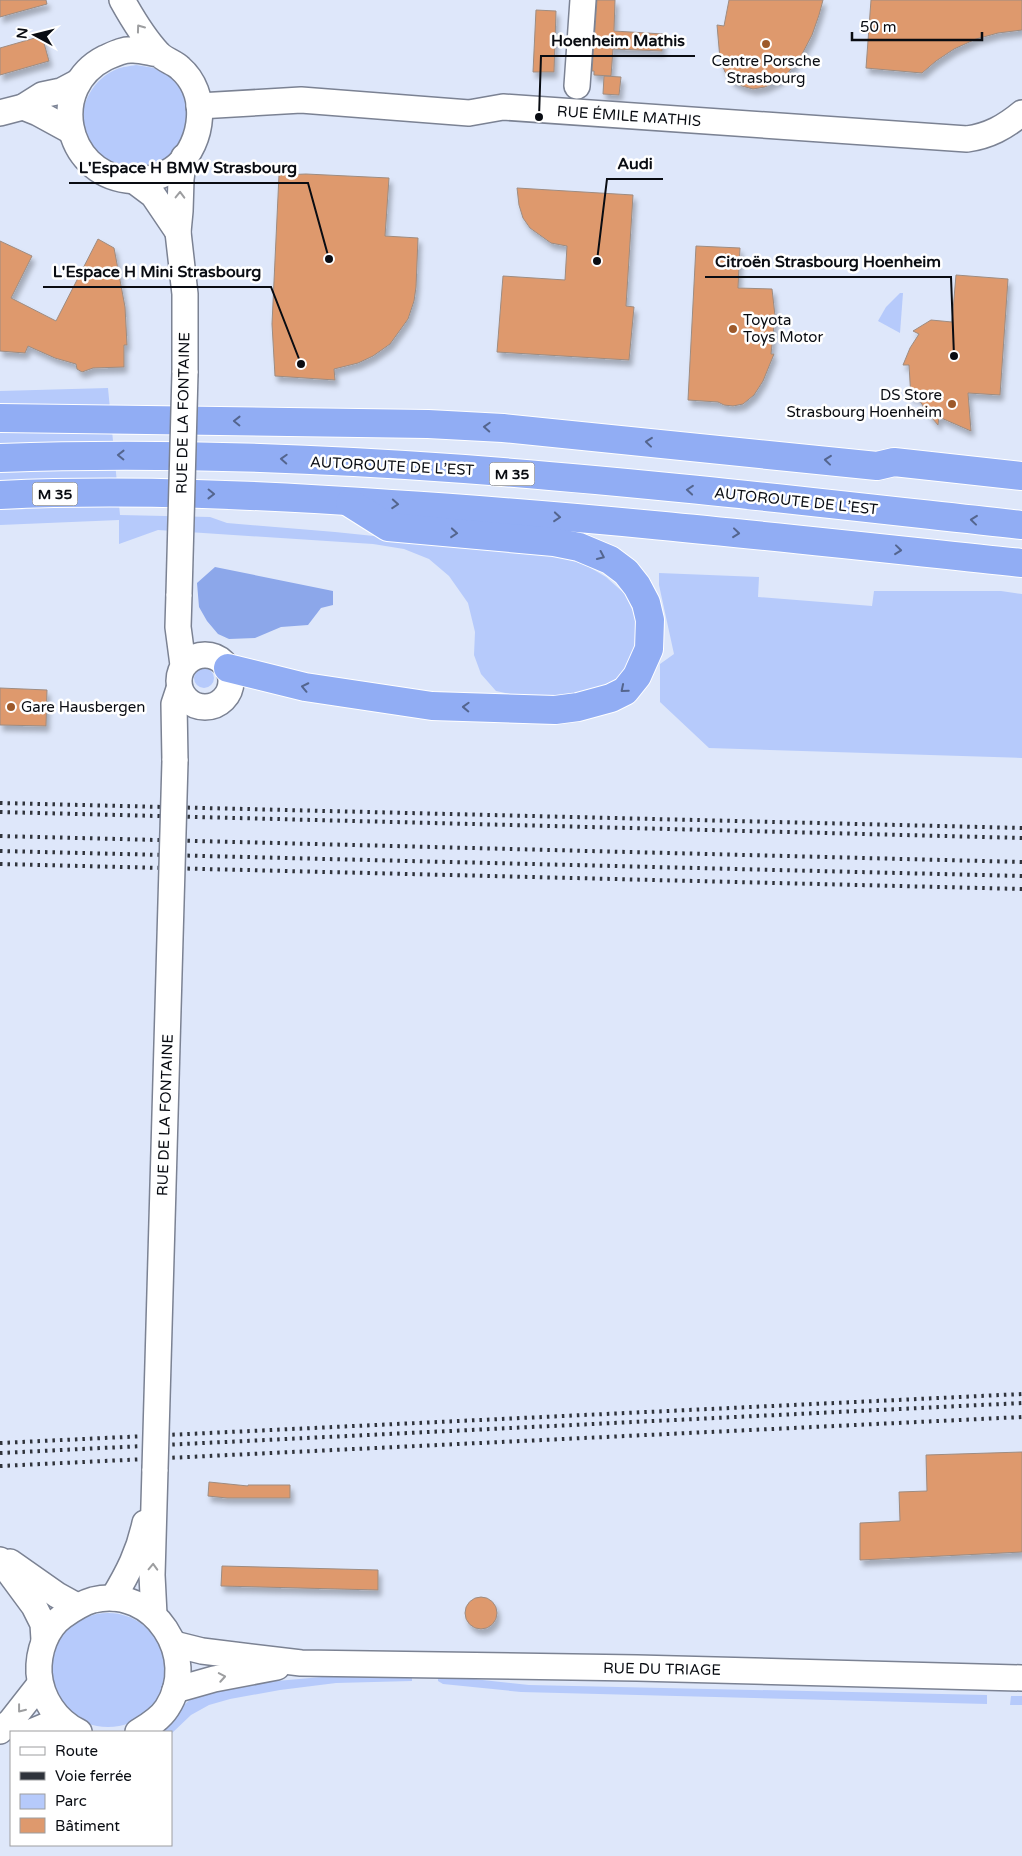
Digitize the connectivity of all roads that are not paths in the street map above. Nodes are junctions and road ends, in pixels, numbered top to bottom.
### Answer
1 (118, 0) edge
2 (122, 0) edge
3 (583, 0) edge
4 (160, 54) junction
5 (101, 60) junction
6 (78, 82) junction
7 (578, 86) dead end
8 (199, 106) junction
9 (11, 110) edge
10 (1022, 113) edge
11 (71, 131) junction
12 (184, 157) junction
13 (133, 180) junction
14 (178, 232) junction
15 (0, 403) edge
16 (0, 418) edge
17 (104, 420) junction
18 (0, 458) edge
19 (877, 466) junction
20 (1022, 476) edge
21 (1022, 491) edge
22 (0, 495) edge
23 (347, 501) junction
24 (1022, 525) edge
25 (1022, 564) edge
26 (179, 594) junction
27 (206, 654) junction
28 (228, 668) junction
29 (181, 677) junction
30 (204, 707) junction
31 (175, 761) junction
32 (156, 1469) junction
33 (0, 1555) edge
34 (0, 1560) edge
35 (112, 1598) junction
36 (77, 1606) junction
37 (154, 1615) junction
38 (44, 1640) junction
39 (174, 1644) junction
40 (301, 1663) junction
41 (1022, 1678) edge
42 (40, 1684) junction
43 (175, 1690) junction
44 (70, 1726) edge
45 (0, 1731) edge
46 (38, 1731) edge
47 (140, 1731) edge

1 - 5 street, RUE DE LA FONTAINE
4 -> 2 street, RUE DE LA FONTAINE
3 - 7 street
4 - 5 street, RUE DE LA FONTAINE
4 - 8 street, RUE DE LA FONTAINE
5 - 6 street, RUE DE LA FONTAINE
6 - 9 street
6 - 11 street, RUE DE LA FONTAINE
8 - 10 street, RUE ÉMILE MATHIS
8 - 12 street, RUE DE LA FONTAINE
9 - 11 street
11 - 13 street, RUE DE LA FONTAINE
12 - 13 street, RUE DE LA FONTAINE
14 -> 12 street, RUE DE LA FONTAINE
13 - 14 street, RUE DE LA FONTAINE
14 - 26 street, RUE DE LA FONTAINE, bridge
15 - 17 highway
16 - 17 highway
19 -> 17 highway
24 -> 18 highway, AUTOROUTE DE L’EST / M 35
19 - 20 highway
19 - 21 highway
22 -> 23 highway, M 35
23 -> 25 highway, M 35
23 -> 28 highway
26 - 27 street, RUE DE LA FONTAINE
26 - 29 street, RUE DE LA FONTAINE
27 - 28 street, RUE DE LA FONTAINE
27 - 29 street
28 - 30 street, RUE DE LA FONTAINE
29 - 30 street
29 - 31 street, RUE DE LA FONTAINE
30 - 31 street, RUE DE LA FONTAINE
31 - 32 street, RUE DE LA FONTAINE, bridge
32 - 35 street, RUE DE LA FONTAINE
37 -> 32 street, RUE DE LA FONTAINE
33 - 36 street
34 - 38 street
35 - 36 street
35 - 37 street
36 - 38 street
37 - 39 street
38 - 42 street
39 - 40 street, RUE DU TRIAGE
39 - 43 street
40 - 41 street, RUE DU TRIAGE
43 -> 40 street, RUE DU TRIAGE
42 - 44 street
42 -> 45 street
43 - 47 street
44 - 46 street

